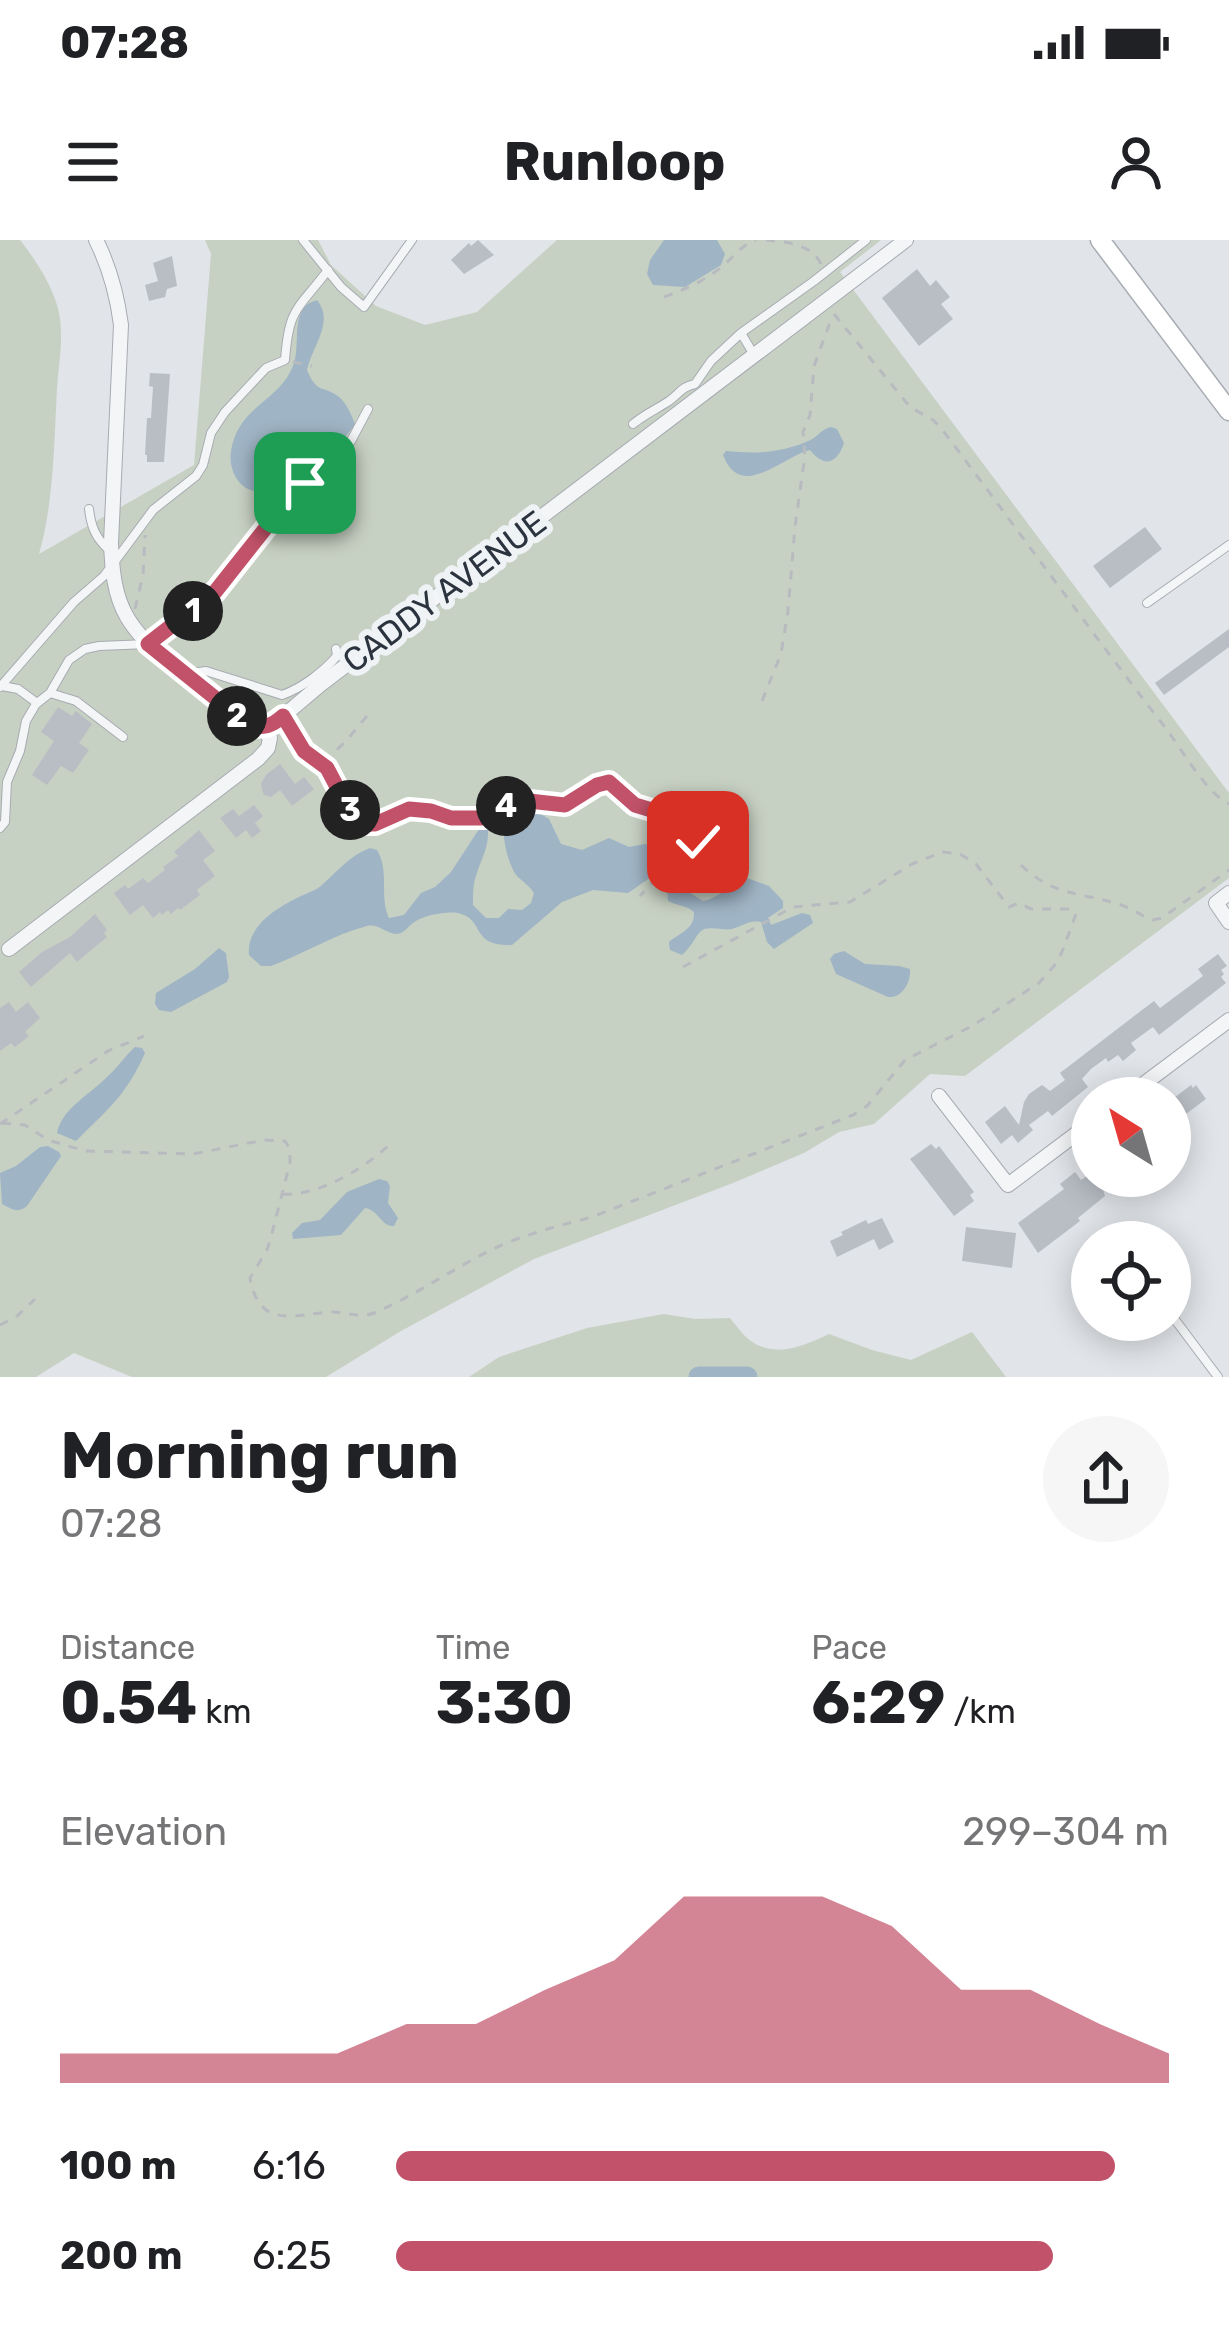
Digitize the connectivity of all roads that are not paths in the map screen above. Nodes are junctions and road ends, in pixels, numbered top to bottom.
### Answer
1 (96, 240) edge
2 (303, 240) edge
3 (412, 240) edge
4 (866, 240) edge
5 (906, 240) edge
6 (1100, 240) edge
7 (328, 270) junction
8 (741, 333) junction
9 (754, 355) junction
10 (368, 409) dead end
11 (1229, 412) edge
12 (633, 424) dead end
13 (89, 509) dead end
14 (1229, 545) edge
15 (111, 559) junction
16 (1147, 603) dead end
17 (148, 644) junction
18 (336, 649) dead end
19 (184, 674) junction
20 (0, 686) edge
21 (50, 693) junction
22 (37, 703) junction
23 (262, 728) junction
24 (123, 737) dead end
25 (0, 828) edge
26 (1229, 893) edge
27 (1229, 922) edge
28 (9, 949) dead end
29 (1229, 1020) edge
30 (1153, 1077) edge
31 (939, 1096) dead end
32 (1071, 1138) edge
33 (1191, 1341) edge
34 (1218, 1377) edge

1 - 15 street
2 - 7 lane
3 - 7 lane
4 - 8 lane
5 - 9 street, CADDY AVENUE
6 - 11 street
7 - 15 lane
8 - 9 lane
8 - 12 lane
9 - 23 street, CADDY AVENUE
10 - 17 lane
13 - 15 lane
14 - 16 lane
15 - 17 street
15 - 20 lane
17 - 19 street
17 - 21 lane
18 - 19 lane
19 - 23 street
20 - 22 lane
21 - 22 lane
21 - 24 lane
22 - 25 lane
23 - 28 street
26 - 27 street
29 - 30 street
31 - 32 street
33 - 34 lane

